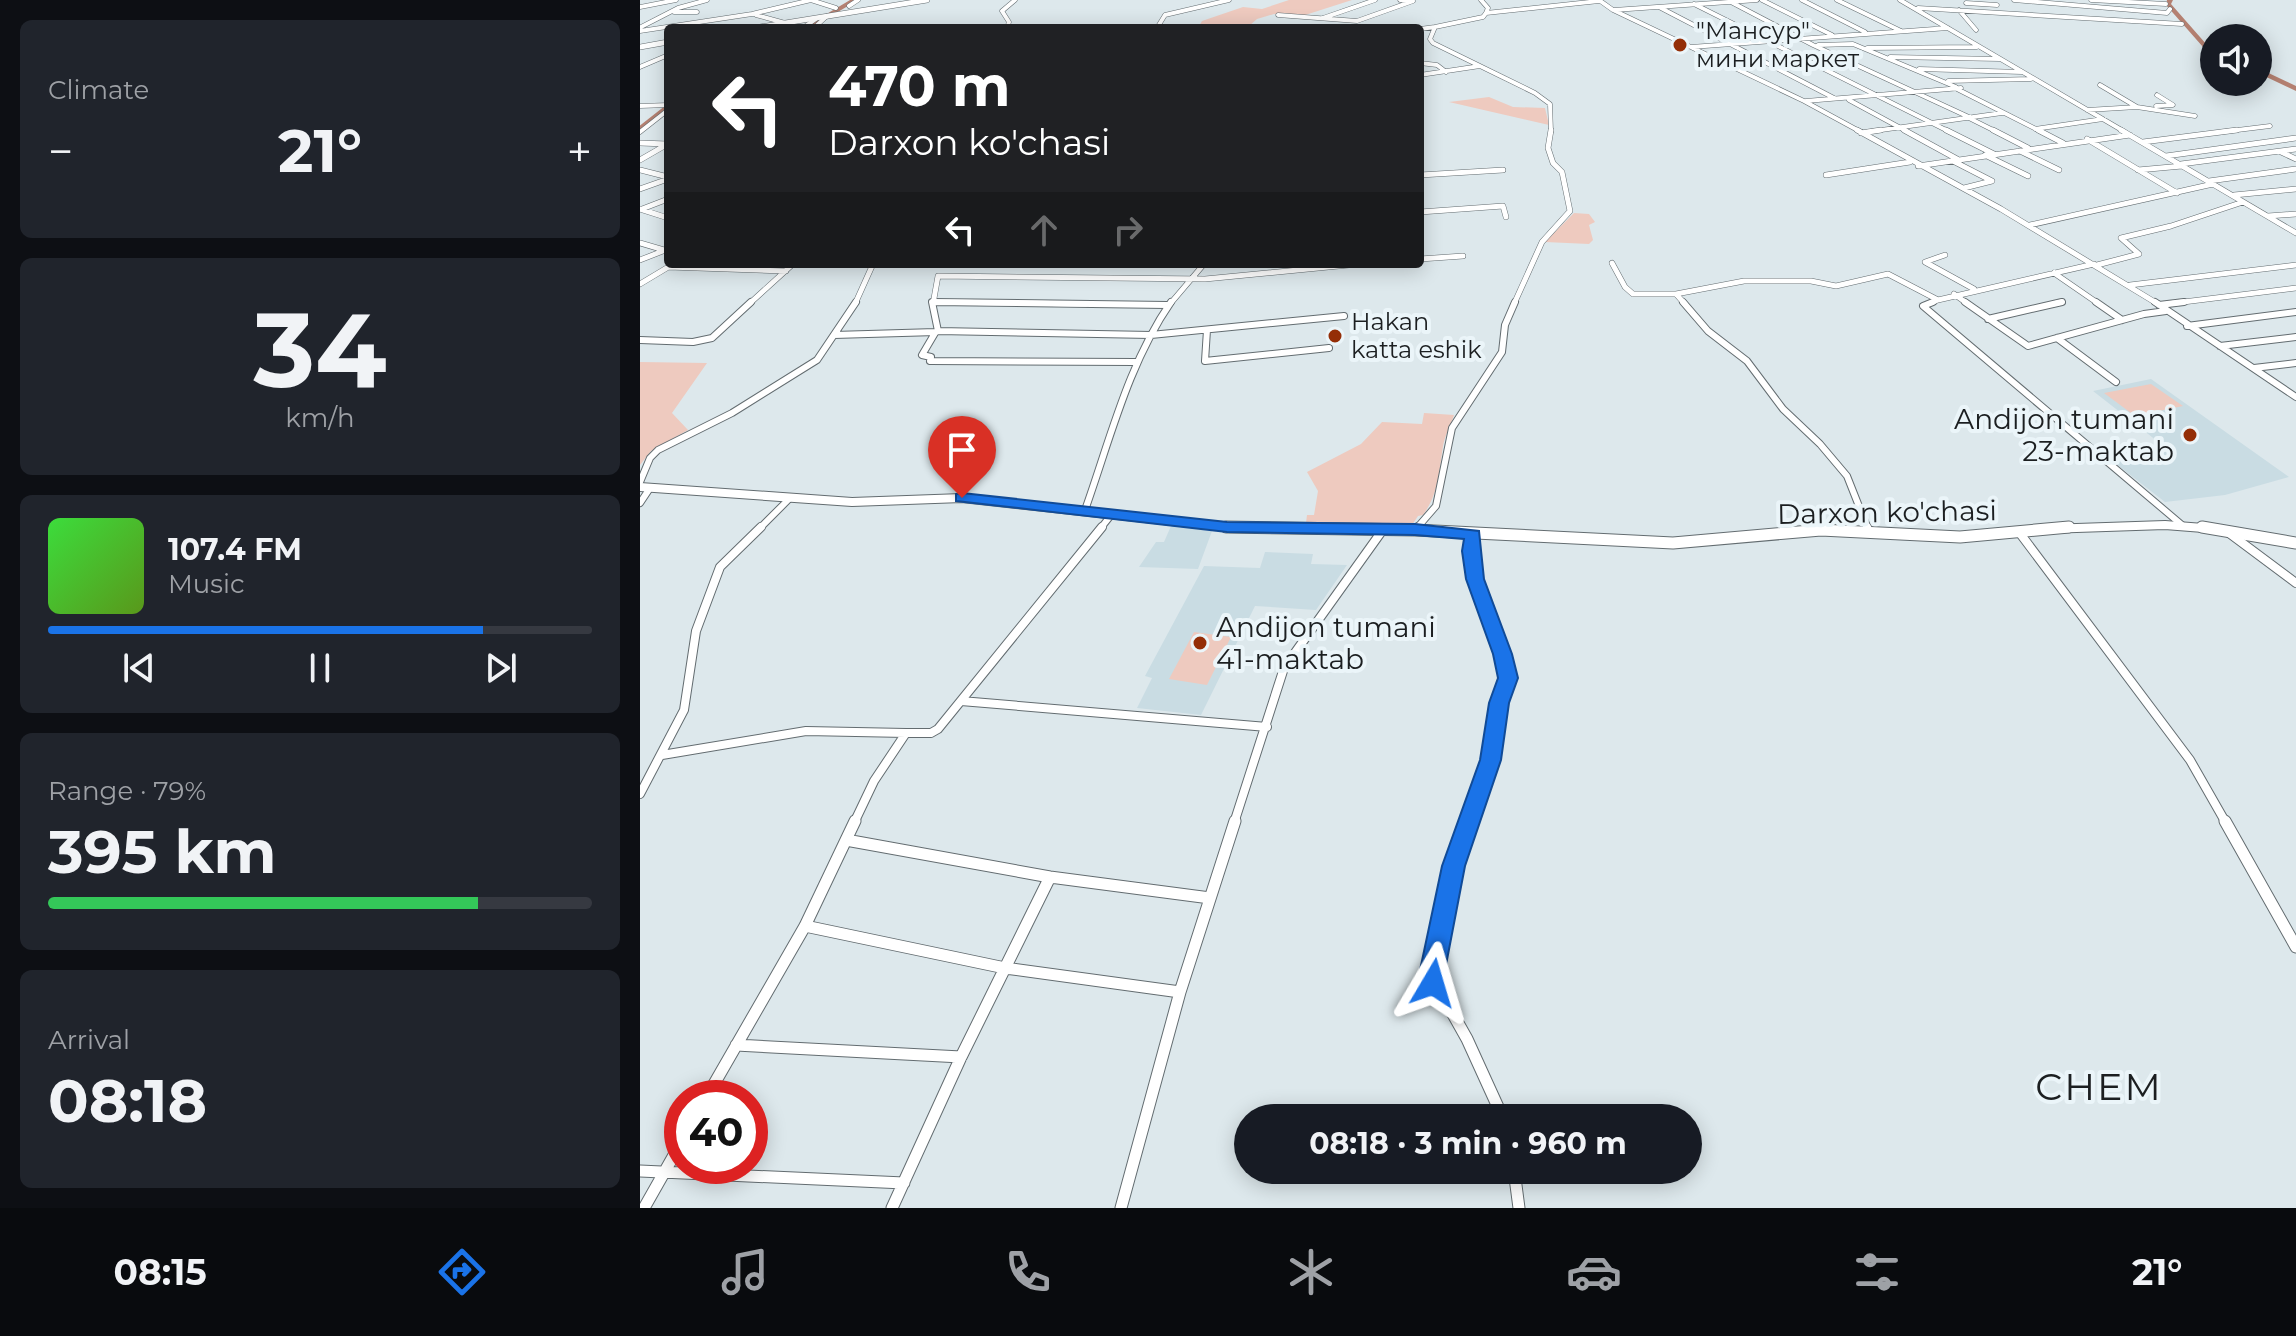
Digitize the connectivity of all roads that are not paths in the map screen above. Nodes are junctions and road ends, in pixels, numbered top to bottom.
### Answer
1 (660, 0) edge
2 (676, 0) edge
3 (707, 0) edge
4 (811, 0) edge
5 (858, 0) edge
6 (927, 0) edge
7 (1015, 0) edge
8 (1229, 0) edge
9 (1375, 0) edge
10 (1400, 0) edge
11 (1481, 0) edge
12 (1599, 0) edge
13 (1759, 0) edge
14 (1802, 0) edge
15 (1837, 0) edge
16 (1900, 0) edge
17 (2014, 0) edge
18 (2091, 0) edge
19 (640, 2) edge
20 (1731, 2) junction
21 (1965, 2) edge
22 (2021, 3) junction
23 (1694, 4) junction
24 (2166, 4) dead end
25 (1997, 5) dead end
26 (1659, 7) junction
27 (1913, 8) junction
28 (2170, 9) dead end
29 (1613, 10) junction
30 (1959, 10) junction
31 (1969, 11) junction
32 (673, 12) junction
33 (697, 12) dead end
34 (2026, 12) junction
35 (833, 13) junction
36 (1486, 13) junction
37 (2090, 13) dead end
38 (752, 14) junction
39 (1278, 15) dead end
40 (817, 18) junction
41 (2087, 18) junction
42 (1316, 21) junction
43 (785, 23) junction
44 (2108, 23) dead end
45 (687, 24) edge
46 (779, 24) edge
47 (809, 24) edge
48 (819, 24) edge
49 (1008, 24) edge
50 (1159, 24) edge
51 (2182, 24) dead end
52 (664, 27) edge
53 (1435, 27) junction
54 (1424, 28) edge
55 (1948, 28) junction
56 (1976, 30) dead end
57 (641, 31) edge
58 (1902, 31) junction
59 (1868, 34) junction
60 (1835, 36) junction
61 (1800, 39) junction
62 (1763, 41) junction
63 (664, 43) edge
64 (1727, 44) junction
65 (1813, 45) junction
66 (640, 47) edge
67 (1690, 47) junction
68 (1980, 47) junction
69 (1862, 48) junction
70 (664, 57) edge
71 (1885, 57) junction
72 (2001, 59) junction
73 (1424, 63) edge
74 (1480, 66) junction
75 (640, 67) edge
76 (1911, 69) junction
77 (1446, 72) junction
78 (2023, 72) junction
79 (1424, 75) edge
80 (2034, 78) junction
81 (1943, 81) junction
82 (2100, 85) dead end
83 (1957, 89) junction
84 (1921, 92) junction
85 (1881, 95) junction
86 (2157, 95) dead end
87 (1834, 98) junction
88 (1849, 100) dead end
89 (1804, 101) junction
90 (664, 105) edge
91 (640, 106) edge
92 (2151, 106) junction
93 (664, 107) edge
94 (2137, 107) junction
95 (2086, 110) junction
96 (2002, 113) junction
97 (2195, 116) dead end
98 (1970, 118) junction
99 (2103, 119) junction
100 (1934, 123) junction
101 (2270, 126) dead end
102 (1899, 128) junction
103 (2034, 129) junction
104 (640, 132) edge
105 (1860, 133) junction
106 (2130, 135) junction
107 (2296, 138) edge
108 (2087, 139) junction
109 (2142, 142) junction
110 (640, 143) edge
111 (2063, 143) junction
112 (664, 144) edge
113 (664, 148) edge
114 (2029, 148) junction
115 (2296, 149) edge
116 (2018, 150) junction
117 (2280, 152) junction
118 (1994, 154) junction
119 (1985, 155) junction
120 (2165, 156) junction
121 (2296, 159) edge
122 (640, 160) edge
123 (1955, 160) junction
124 (1910, 162) junction
125 (1918, 166) junction
126 (2182, 166) junction
127 (640, 169) edge
128 (2296, 169) edge
129 (1503, 170) dead end
130 (2059, 170) dead end
131 (2138, 170) junction
132 (1424, 175) edge
133 (1826, 175) dead end
134 (2028, 176) dead end
135 (664, 177) edge
136 (664, 180) edge
137 (2210, 182) junction
138 (640, 189) edge
139 (1963, 189) junction
140 (2296, 189) edge
141 (2177, 193) junction
142 (2233, 195) junction
143 (664, 200) edge
144 (2243, 202) junction
145 (640, 209) edge
146 (1424, 212) edge
147 (2296, 214) edge
148 (2268, 216) junction
149 (664, 217) edge
150 (1506, 217) dead end
151 (2029, 225) junction
152 (2296, 233) edge
153 (640, 243) edge
154 (664, 249) edge
155 (664, 251) edge
156 (1945, 255) dead end
157 (1463, 256) dead end
158 (1424, 259) edge
159 (640, 260) edge
160 (1612, 263) dead end
161 (2095, 265) junction
162 (2296, 265) edge
163 (668, 268) edge
164 (713, 268) edge
165 (789, 268) edge
166 (871, 268) edge
167 (1200, 268) edge
168 (1313, 268) edge
169 (755, 270) joint
170 (786, 271) junction
171 (2054, 273) junction
172 (1188, 279) junction
173 (640, 284) edge
174 (2129, 285) junction
175 (2296, 288) edge
176 (1975, 289) junction
177 (1676, 294) junction
178 (1954, 294) junction
179 (1938, 300) junction
180 (933, 302) junction
181 (2062, 302) dead end
182 (1167, 305) junction
183 (2158, 306) junction
184 (2166, 311) junction
185 (2296, 312) edge
186 (1344, 316) dead end
187 (1988, 319) junction
188 (2122, 320) junction
189 (2187, 326) junction
190 (1207, 330) junction
191 (936, 332) junction
192 (834, 335) junction
193 (1151, 335) junction
194 (2296, 337) edge
195 (2057, 338) junction
196 (640, 340) edge
197 (2219, 347) junction
198 (1329, 348) dead end
199 (1136, 362) junction
200 (2296, 363) edge
201 (2254, 368) junction
202 (2116, 382) dead end
203 (2296, 397) edge
204 (643, 486) edge
205 (789, 499) junction
206 (640, 503) edge
207 (1085, 510) junction
208 (1112, 514) junction
209 (2182, 525) junction
210 (1415, 530) junction
211 (1868, 530) junction
212 (1382, 531) junction
213 (2225, 531) junction
214 (2019, 532) junction
215 (1473, 535) junction
216 (2296, 543) edge
217 (2296, 583) edge
218 (961, 701) junction
219 (1267, 727) junction
220 (906, 733) junction
221 (662, 755) junction
222 (640, 794) edge
223 (846, 840) junction
224 (1050, 877) junction
225 (1210, 898) junction
226 (805, 926) junction
227 (2296, 947) edge
228 (1005, 968) junction
229 (1180, 992) junction
230 (736, 1045) junction
231 (961, 1057) junction
232 (716, 1080) edge
233 (1497, 1104) edge
234 (640, 1171) edge
235 (664, 1171) edge
236 (664, 1173) edge
237 (768, 1176) edge
238 (904, 1183) junction
239 (1516, 1184) edge
240 (644, 1208) edge
241 (892, 1208) edge
242 (1121, 1208) edge
243 (1519, 1208) edge

1 - 19 street
2 - 19 street
3 - 32 street
4 - 35 street
4 - 38 street
5 - 35 street
6 - 35 main road
7 - 49 street
8 - 50 street
9 - 42 street
10 - 42 street
11 - 36 street
12 - 29 street
12 - 36 street
13 - 20 street
13 - 60 street
14 - 59 street
15 - 58 street
16 - 27 street
17 - 22 street
18 - 24 street
20 - 23 street
20 - 61 street
21 - 25 street
21 - 31 street
22 - 28 street
22 - 34 street
23 - 26 street
23 - 62 street
26 - 29 street
26 - 64 street
27 - 30 street
27 - 55 street
29 - 67 street
30 - 31 street
30 - 56 street
31 - 34 street
32 - 33 street
32 - 57 street
34 - 37 street
34 - 41 street
35 - 40 main road
35 - 48 street
36 - 53 street
38 - 43 street
38 - 45 street
39 - 42 street
40 - 43 main road
40 - 47 street
41 - 44 street
41 - 51 street
43 - 46 main road
52 - 57 street
53 - 54 street
53 - 74 street
55 - 58 street
55 - 68 street
58 - 59 street
59 - 60 street
60 - 61 street
61 - 62 street
61 - 65 street
62 - 64 street
62 - 85 street
63 - 66 main road
64 - 67 street
64 - 87 street
65 - 69 street
65 - 84 street
67 - 89 street
68 - 69 street
68 - 72 street
69 - 71 street
70 - 75 street
71 - 72 street
71 - 76 street
72 - 78 street
73 - 77 street
74 - 77 street
74 - 210 street
76 - 78 street
76 - 81 street
77 - 79 street
78 - 80 street
80 - 81 street
80 - 95 street
81 - 83 street
82 - 94 street
83 - 84 street
83 - 96 street
84 - 85 street
84 - 98 street
85 - 87 street
85 - 100 street
86 - 92 street
87 - 89 street
88 - 102 street
89 - 105 street
90 - 91 street
92 - 94 street
92 - 97 street
93 - 104 street
94 - 95 street
95 - 99 street
96 - 98 street
96 - 103 street
98 - 100 street
98 - 114 street
99 - 103 street
99 - 106 street
100 - 102 street
100 - 118 street
101 - 109 street
102 - 105 street
102 - 123 street
103 - 111 street
105 - 124 street
106 - 108 street
106 - 109 street
107 - 120 street
108 - 111 street
108 - 131 street
109 - 120 street
110 - 112 street
111 - 114 street
113 - 122 street
114 - 116 street
115 - 117 street
116 - 118 street
116 - 130 street
117 - 121 street
117 - 126 street
118 - 119 street
119 - 123 street
119 - 134 street
120 - 126 street
123 - 125 street
123 - 139 street
124 - 125 street
124 - 133 street
125 - 139 street
126 - 131 street
126 - 137 street
127 - 135 street
128 - 137 street
129 - 132 street
131 - 141 street
136 - 138 street
137 - 141 street
137 - 142 street
139 - 151 street
140 - 142 street
141 - 151 street
142 - 144 street
143 - 145 street
144 - 148 street
144 - 161 street
145 - 149 street
146 - 150 street
147 - 148 street
148 - 152 street
151 - 161 street
153 - 154 street
155 - 159 street
156 - 176 street
157 - 158 street
160 - 177 street
161 - 171 street
161 - 174 street
162 - 174 street
163 - 173 street
164 - 169 street
165 - 170 street
166 - 192 street
167 - 172 street
168 - 172 street
169 - 170 street
170 - 196 street
171 - 176 street
171 - 188 street
172 - 180 street
172 - 182 street
174 - 183 street
175 - 183 street
176 - 178 street
177 - 179 street
177 - 211 street
178 - 179 street
178 - 187 street
179 - 209 street
180 - 182 street
180 - 191 street
181 - 187 street
182 - 193 street
183 - 184 street
184 - 188 street
184 - 189 street
185 - 189 street
186 - 190 street
187 - 195 street
188 - 195 street
189 - 197 street
190 - 193 street
190 - 198 street
191 - 192 street
191 - 193 street
191 - 199 street
192 - 204 street
193 - 199 street
194 - 197 street
195 - 202 street
197 - 201 street
199 - 207 street
200 - 201 street
201 - 203 street
204 - 205 main road, Darxon ko'chasi
204 - 206 street
205 - 207 main road, Darxon ko'chasi
205 - 221 street
207 - 208 main road, Darxon ko'chasi
208 - 212 main road, Darxon ko'chasi
208 - 218 street
209 - 213 main road, Darxon ko'chasi
209 - 214 main road, Darxon ko'chasi
210 - 212 main road, Darxon ko'chasi
210 - 215 main road, Darxon ko'chasi
211 - 214 main road, Darxon ko'chasi
211 - 215 main road, Darxon ko'chasi
212 - 219 street
213 - 216 main road, Darxon ko'chasi
213 - 217 street
214 - 227 street
215 - 233 street
218 - 219 street
218 - 220 street
219 - 225 street
220 - 221 street
220 - 223 street
221 - 222 street
223 - 224 street
223 - 226 street
224 - 225 street
224 - 228 street
225 - 229 street
226 - 228 street
226 - 230 street
228 - 229 street
228 - 231 street
229 - 242 street
230 - 231 street
230 - 232 street
231 - 238 street
234 - 235 street
236 - 240 street
237 - 238 street
238 - 241 street
239 - 243 street

